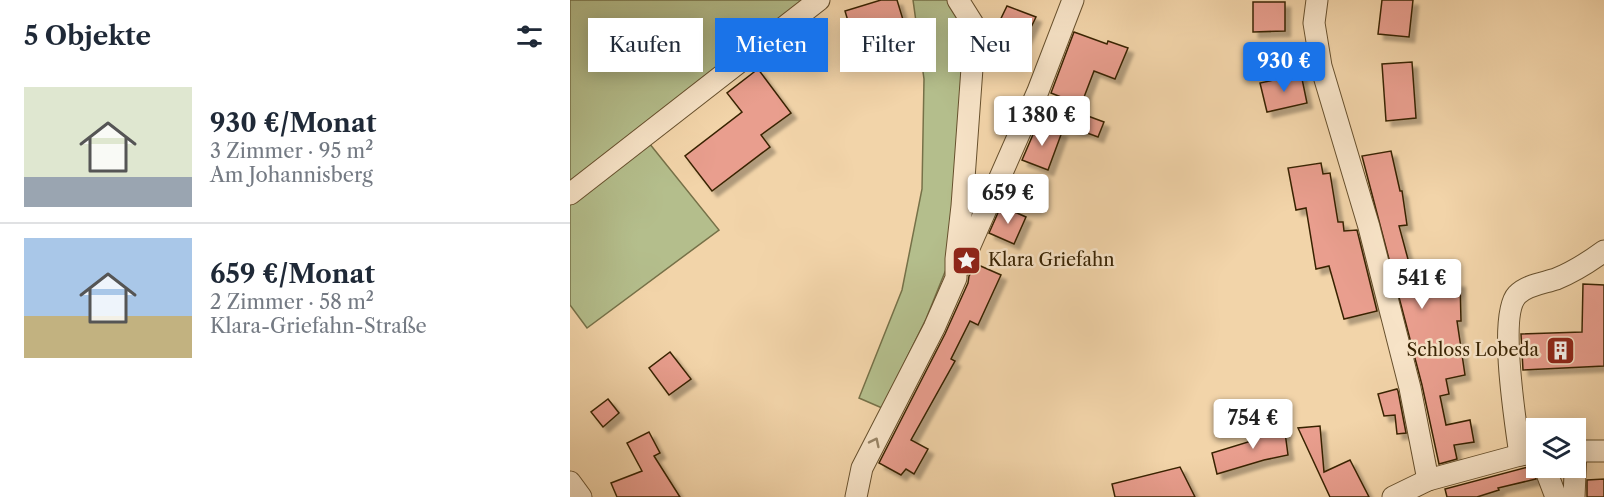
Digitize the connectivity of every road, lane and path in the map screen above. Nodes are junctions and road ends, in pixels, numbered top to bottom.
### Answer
1 (819, 0) edge
2 (958, 0) edge
3 (1073, 0) edge
4 (1317, 0) edge
5 (570, 194) edge
6 (1604, 251) edge
7 (956, 278) junction
8 (1526, 444) edge
9 (1604, 450) edge
10 (1586, 451) edge
11 (1526, 455) edge
12 (1549, 478) edge
13 (1574, 478) edge
14 (1428, 480) junction
15 (570, 482) edge
16 (581, 497) edge
17 (856, 497) edge
18 (1393, 497) edge
19 (1556, 497) edge
20 (1574, 497) edge

1 - 5 street
2 - 7 street
3 - 7 street
4 - 14 street
6 - 8 street
17 -> 7 street
9 - 10 street
11 - 14 street
12 - 19 street
13 - 20 street
14 - 18 street
15 - 16 street

